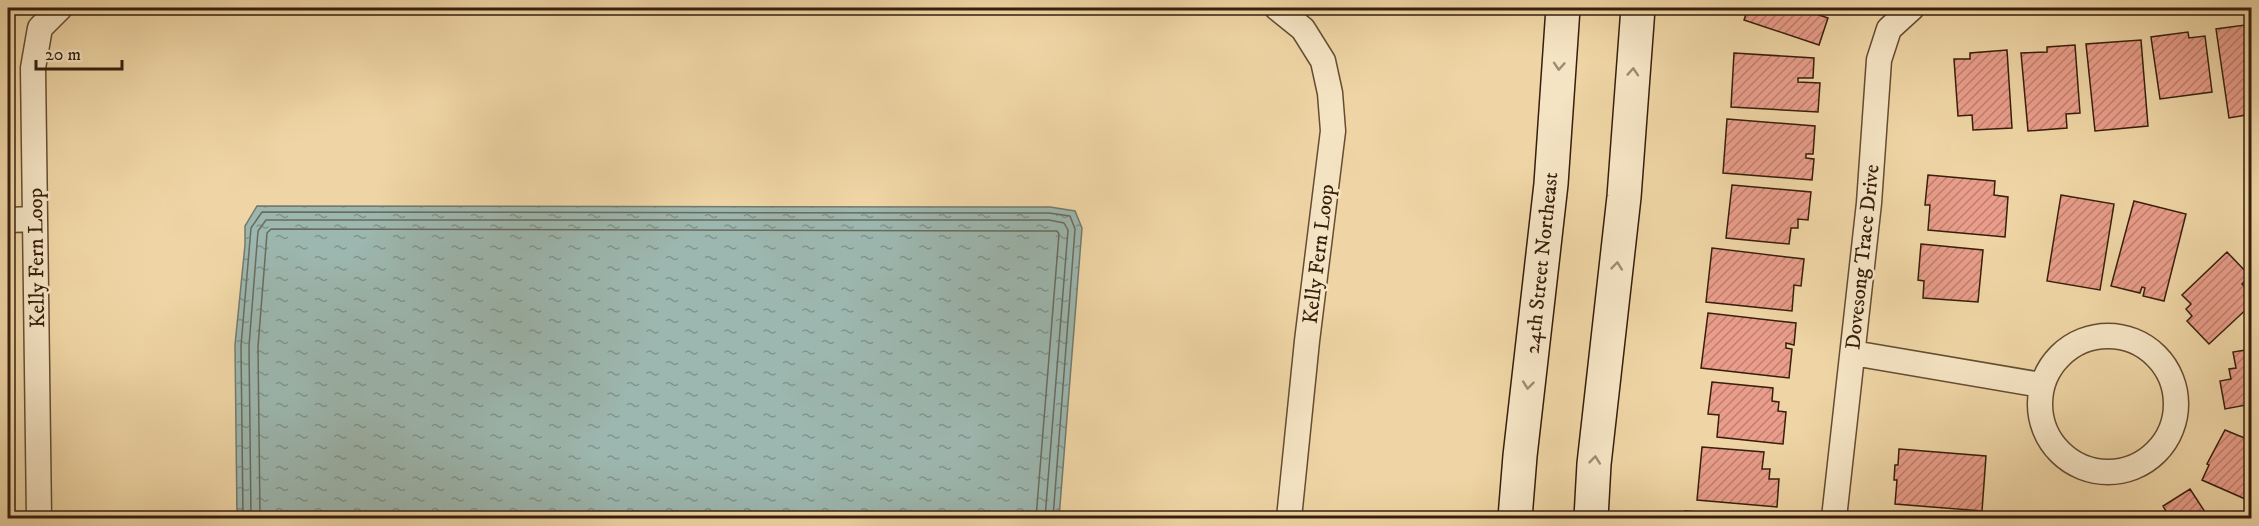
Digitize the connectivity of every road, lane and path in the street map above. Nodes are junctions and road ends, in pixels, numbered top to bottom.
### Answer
1 (60, 8) edge
2 (1276, 8) edge
3 (1563, 8) edge
4 (1638, 8) edge
5 (1912, 8) edge
6 (35, 219) junction
7 (8, 220) edge
8 (1852, 354) junction
9 (2041, 386) junction
10 (39, 519) edge
11 (1289, 519) edge
12 (1515, 519) edge
13 (1591, 519) edge
14 (1834, 519) edge

1 - 6 street, Kelly Fern Loop
2 - 11 street, Kelly Fern Loop
3 -> 12 street, 24th Street Northeast
13 -> 4 street
5 - 8 street, Dovesong Trace Drive
6 - 7 street
6 - 10 street, Kelly Fern Loop
8 - 9 street
8 - 14 street, Dovesong Trace Drive
9 - 9 street

